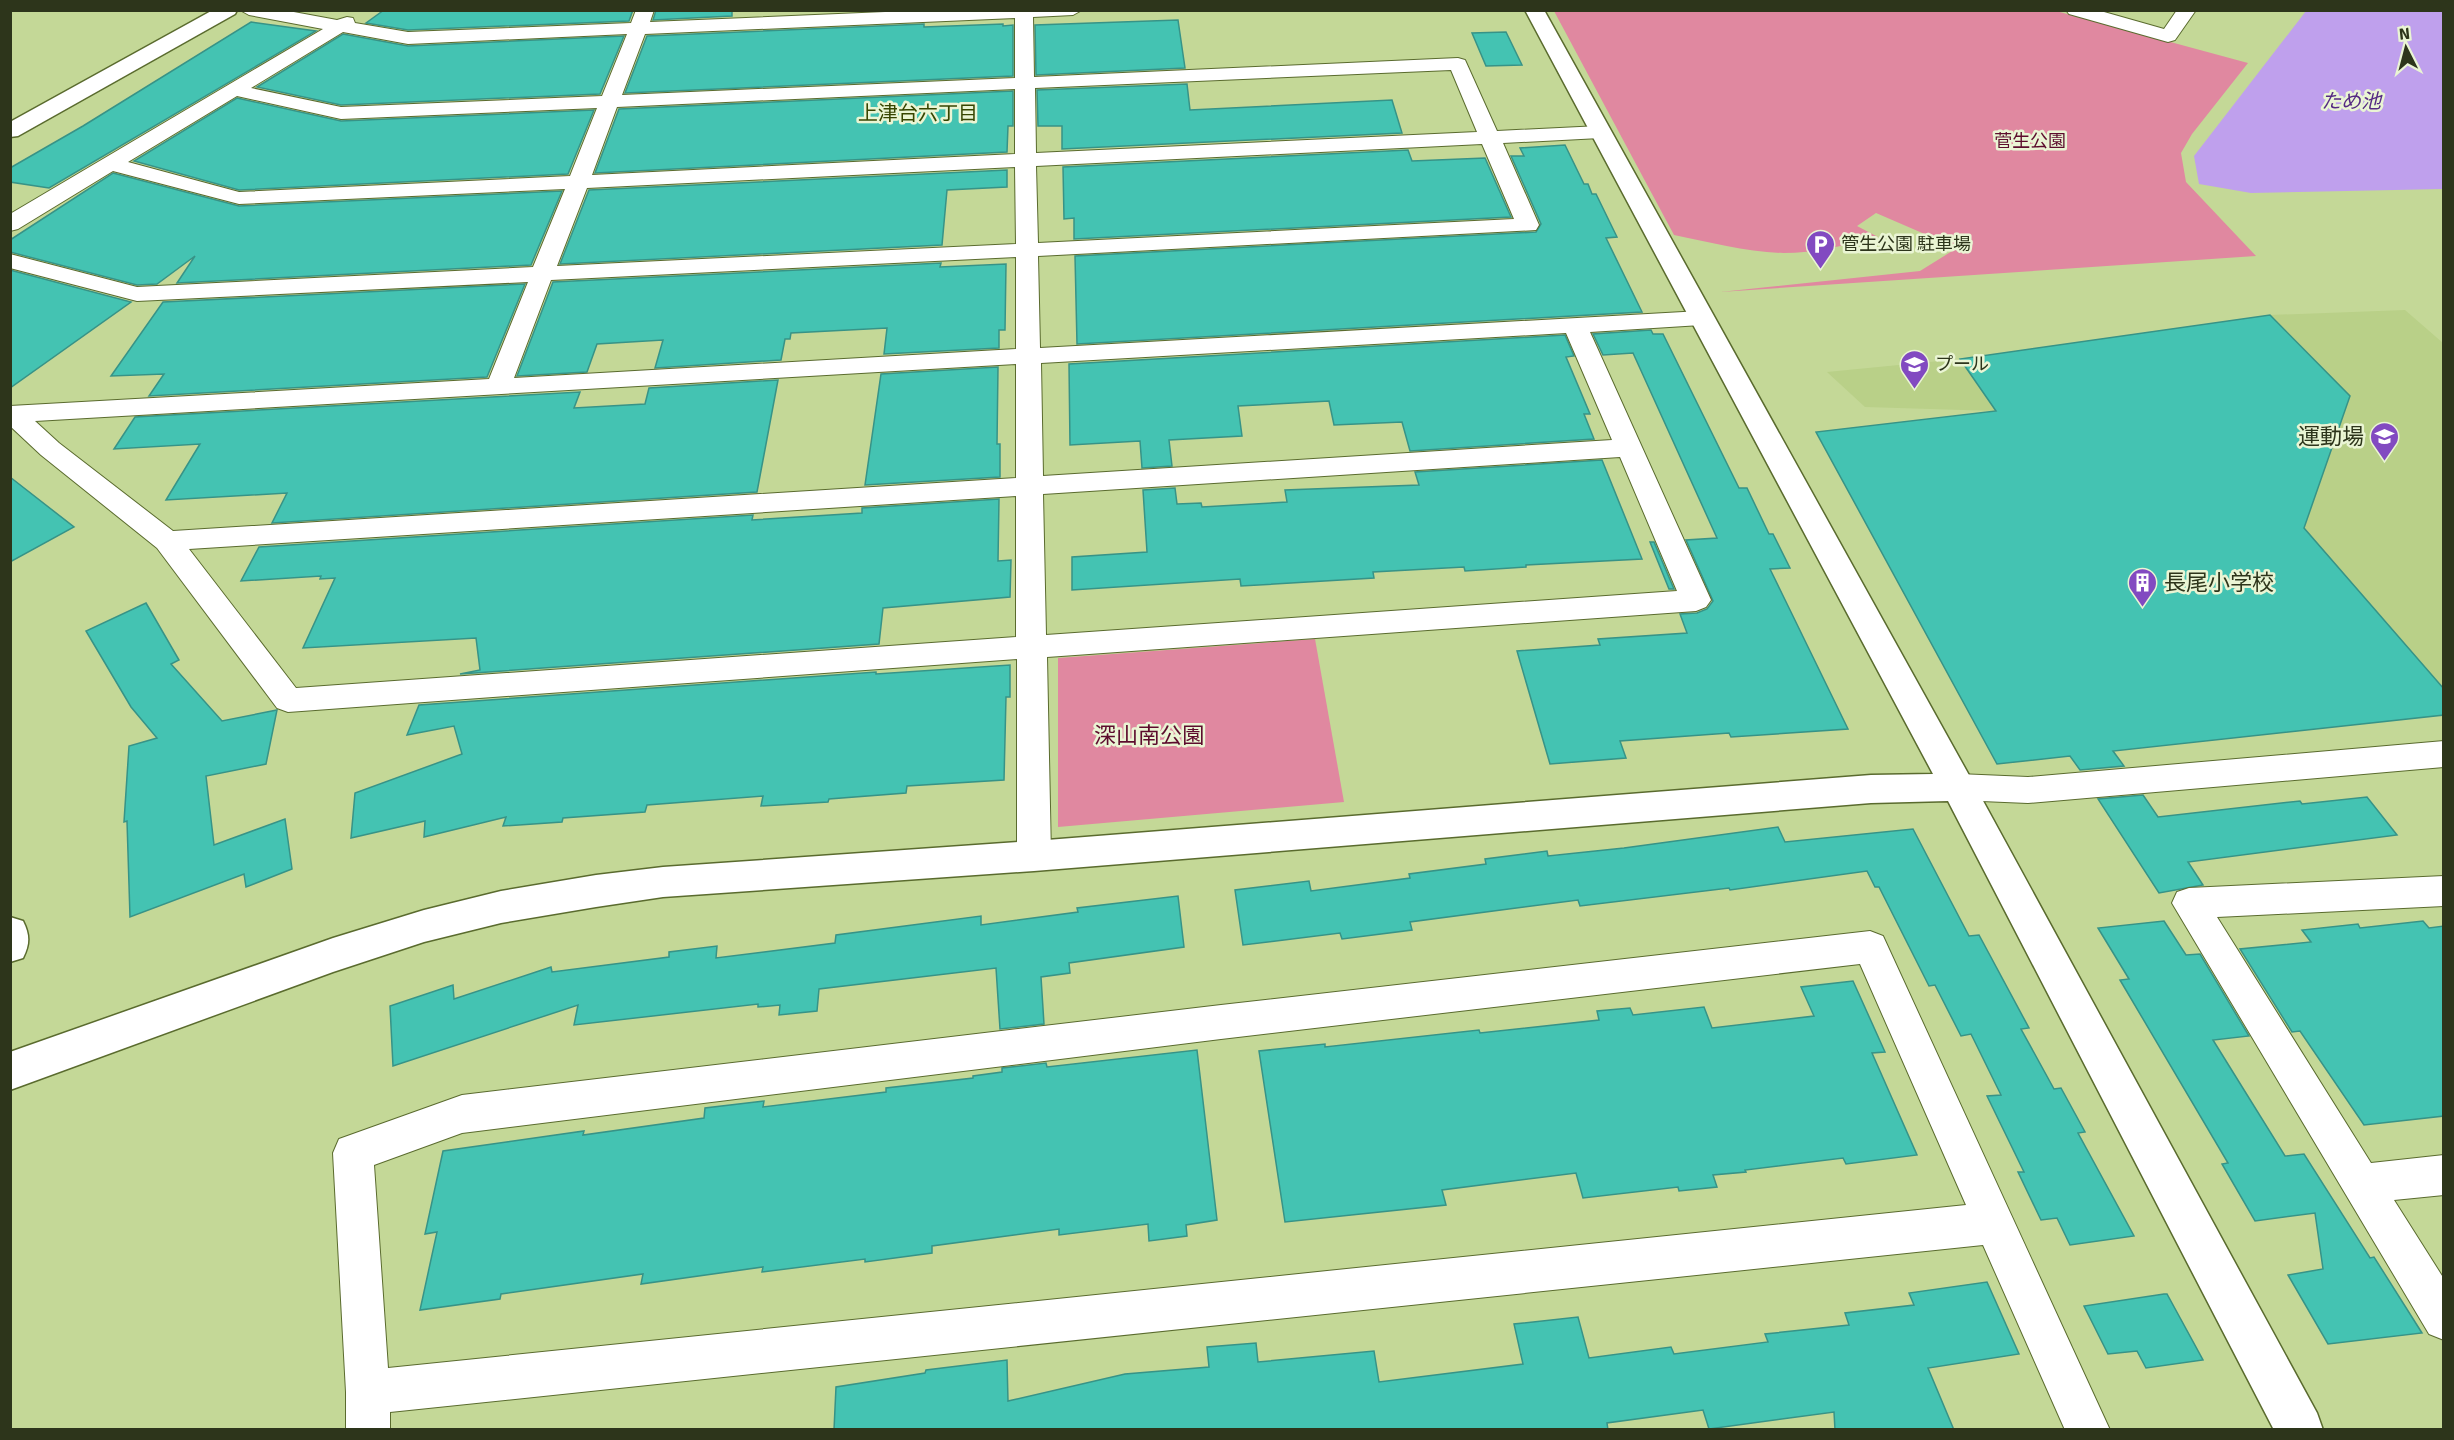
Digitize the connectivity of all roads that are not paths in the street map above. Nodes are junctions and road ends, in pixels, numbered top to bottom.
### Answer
1 (228, 10) edge
2 (249, 10) edge
3 (366, 10) edge
4 (1073, 10) edge
5 (1534, 10) edge
6 (2075, 10) edge
7 (2187, 10) edge
8 (1024, 12) edge
9 (642, 20) edge
10 (340, 26) junction
11 (1025, 83) junction
12 (234, 90) junction
13 (610, 101) junction
14 (10, 131) edge
15 (1600, 132) junction
16 (1490, 138) junction
17 (1026, 160) junction
18 (111, 164) junction
19 (579, 181) junction
20 (10, 224) edge
21 (1027, 250) junction
22 (10, 261) edge
23 (543, 274) junction
24 (1701, 318) junction
25 (1575, 326) junction
26 (1028, 357) junction
27 (498, 387) junction
28 (12, 415) edge
29 (1629, 448) junction
30 (1030, 486) junction
31 (167, 541) junction
32 (1032, 647) junction
33 (2444, 754) edge
34 (1958, 787) junction
35 (1035, 856) junction
36 (2444, 891) edge
37 (10, 933) edge
38 (10, 946) edge
39 (10, 1071) edge
40 (2444, 1175) edge
41 (2361, 1185) junction
42 (1995, 1223) junction
43 (2444, 1319) edge
44 (368, 1411) edge
45 (2088, 1430) edge
46 (2300, 1430) edge

1 - 14 street
2 - 10 street
3 - 10 street
4 - 8 street
5 - 15 street
6 - 7 street
8 - 9 street
8 - 11 street
9 - 10 street
9 - 13 street
10 - 12 street
11 - 13 street
11 - 16 street
11 - 17 street
12 - 13 street
12 - 18 street
13 - 19 street
15 - 16 street
15 - 24 street
16 - 17 street
16 - 21 street
17 - 19 street
17 - 21 street
18 - 19 street
18 - 20 street
19 - 23 street
21 - 23 street
21 - 26 street
22 - 23 street
23 - 27 street
24 - 25 street
24 - 34 street
25 - 26 street
25 - 29 street
26 - 27 street
26 - 30 street
27 - 28 street
28 - 31 street
29 - 30 street
29 - 32 street
30 - 31 street
30 - 32 street
31 - 32 street
32 - 35 street
33 - 34 street
34 - 35 street
34 - 46 street
35 - 39 street
36 - 41 street
37 - 38 street
40 - 41 street
41 - 43 street
42 - 44 street
42 - 44 street
42 - 45 street

